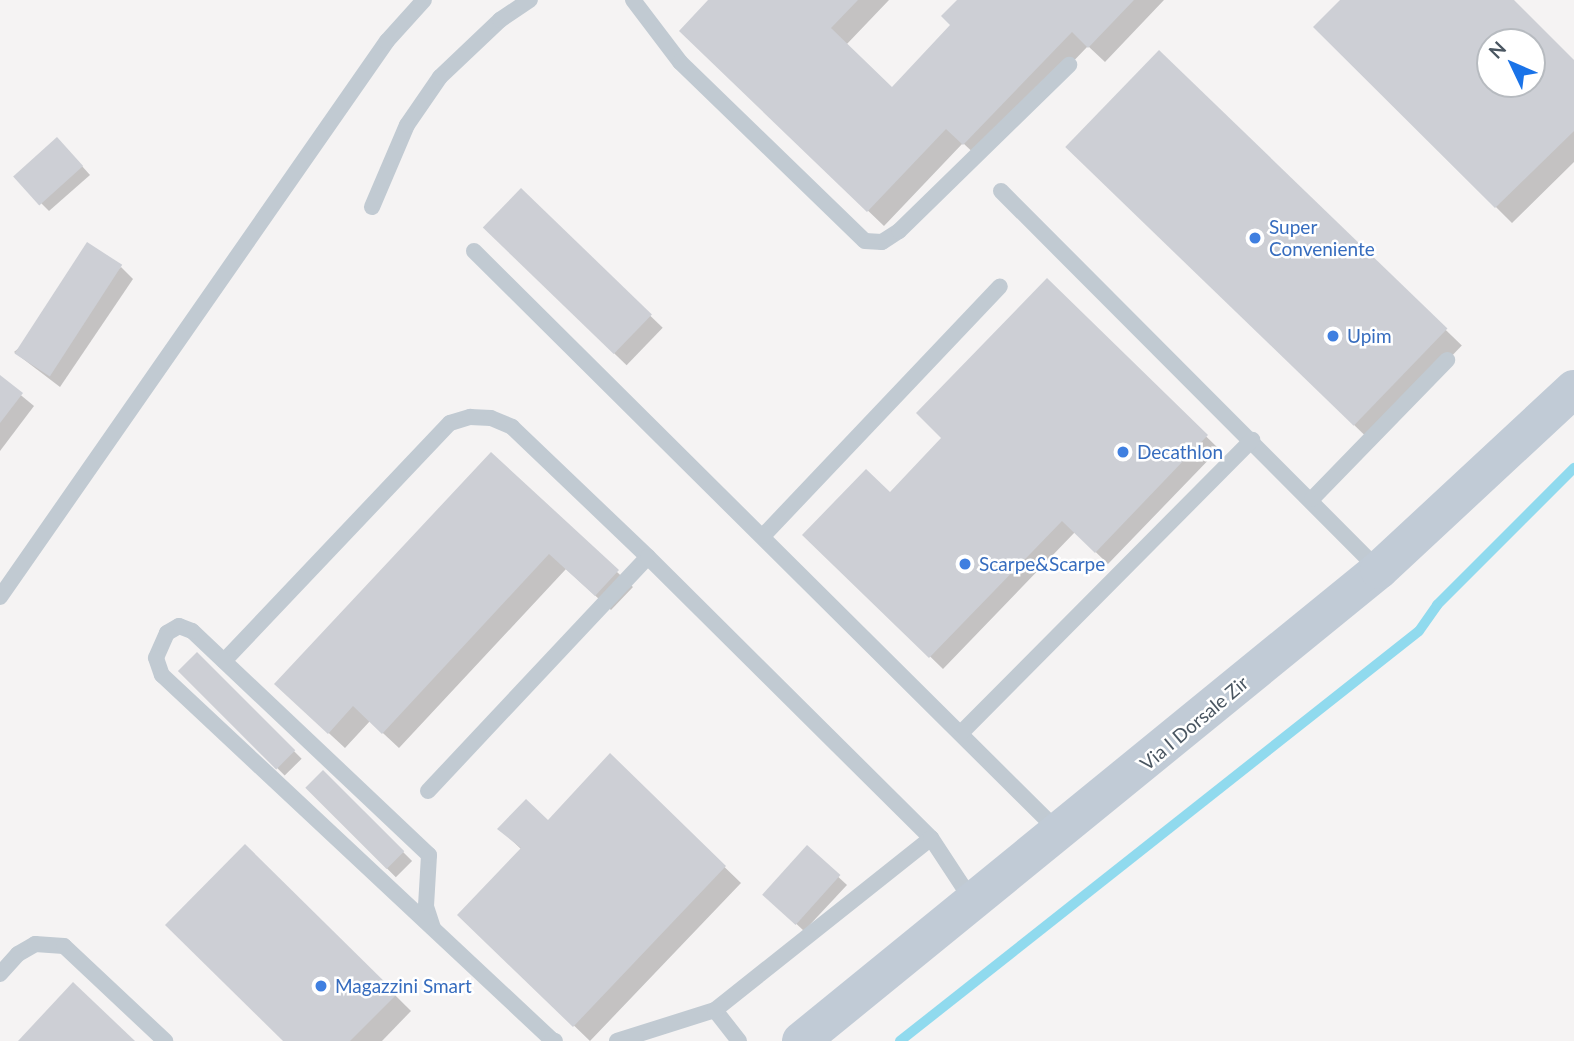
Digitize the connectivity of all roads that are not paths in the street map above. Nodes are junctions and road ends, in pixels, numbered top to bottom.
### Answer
1 (424, 0) edge
2 (530, 0) edge
3 (633, 0) edge
4 (1069, 65) dead end
5 (1001, 191) dead end
6 (372, 206) dead end
7 (474, 251) dead end
8 (1000, 286) dead end
9 (1447, 360) dead end
10 (1574, 390) edge
11 (1252, 440) junction
12 (1312, 499) junction
13 (763, 536) junction
14 (648, 557) junction
15 (1379, 570) junction
16 (0, 597) edge
17 (224, 661) junction
18 (962, 732) junction
19 (428, 791) dead end
20 (1060, 833) junction
21 (931, 838) junction
22 (974, 902) junction
23 (433, 928) junction
24 (0, 974) edge
25 (715, 1010) junction
26 (165, 1041) edge
27 (555, 1041) edge
28 (617, 1041) edge
29 (738, 1041) edge
30 (801, 1041) edge

1 - 16 lane
2 - 6 lane
3 - 4 lane
5 - 11 lane
7 - 13 lane
8 - 13 lane
9 - 12 lane
10 - 15 main road, Via I Dorsale Zir
11 - 12 lane
11 - 18 lane
12 - 15 lane
13 - 18 lane
14 - 17 lane
14 - 19 lane
14 - 21 lane
15 - 20 main road, Via I Dorsale Zir
17 - 23 lane
17 - 23 lane
18 - 20 lane
20 - 22 main road, Via I Dorsale Zir
21 - 22 lane
21 - 25 lane
22 - 30 main road, Via I Dorsale Zir
23 - 27 lane
24 - 26 lane
25 - 28 lane
25 - 29 lane

